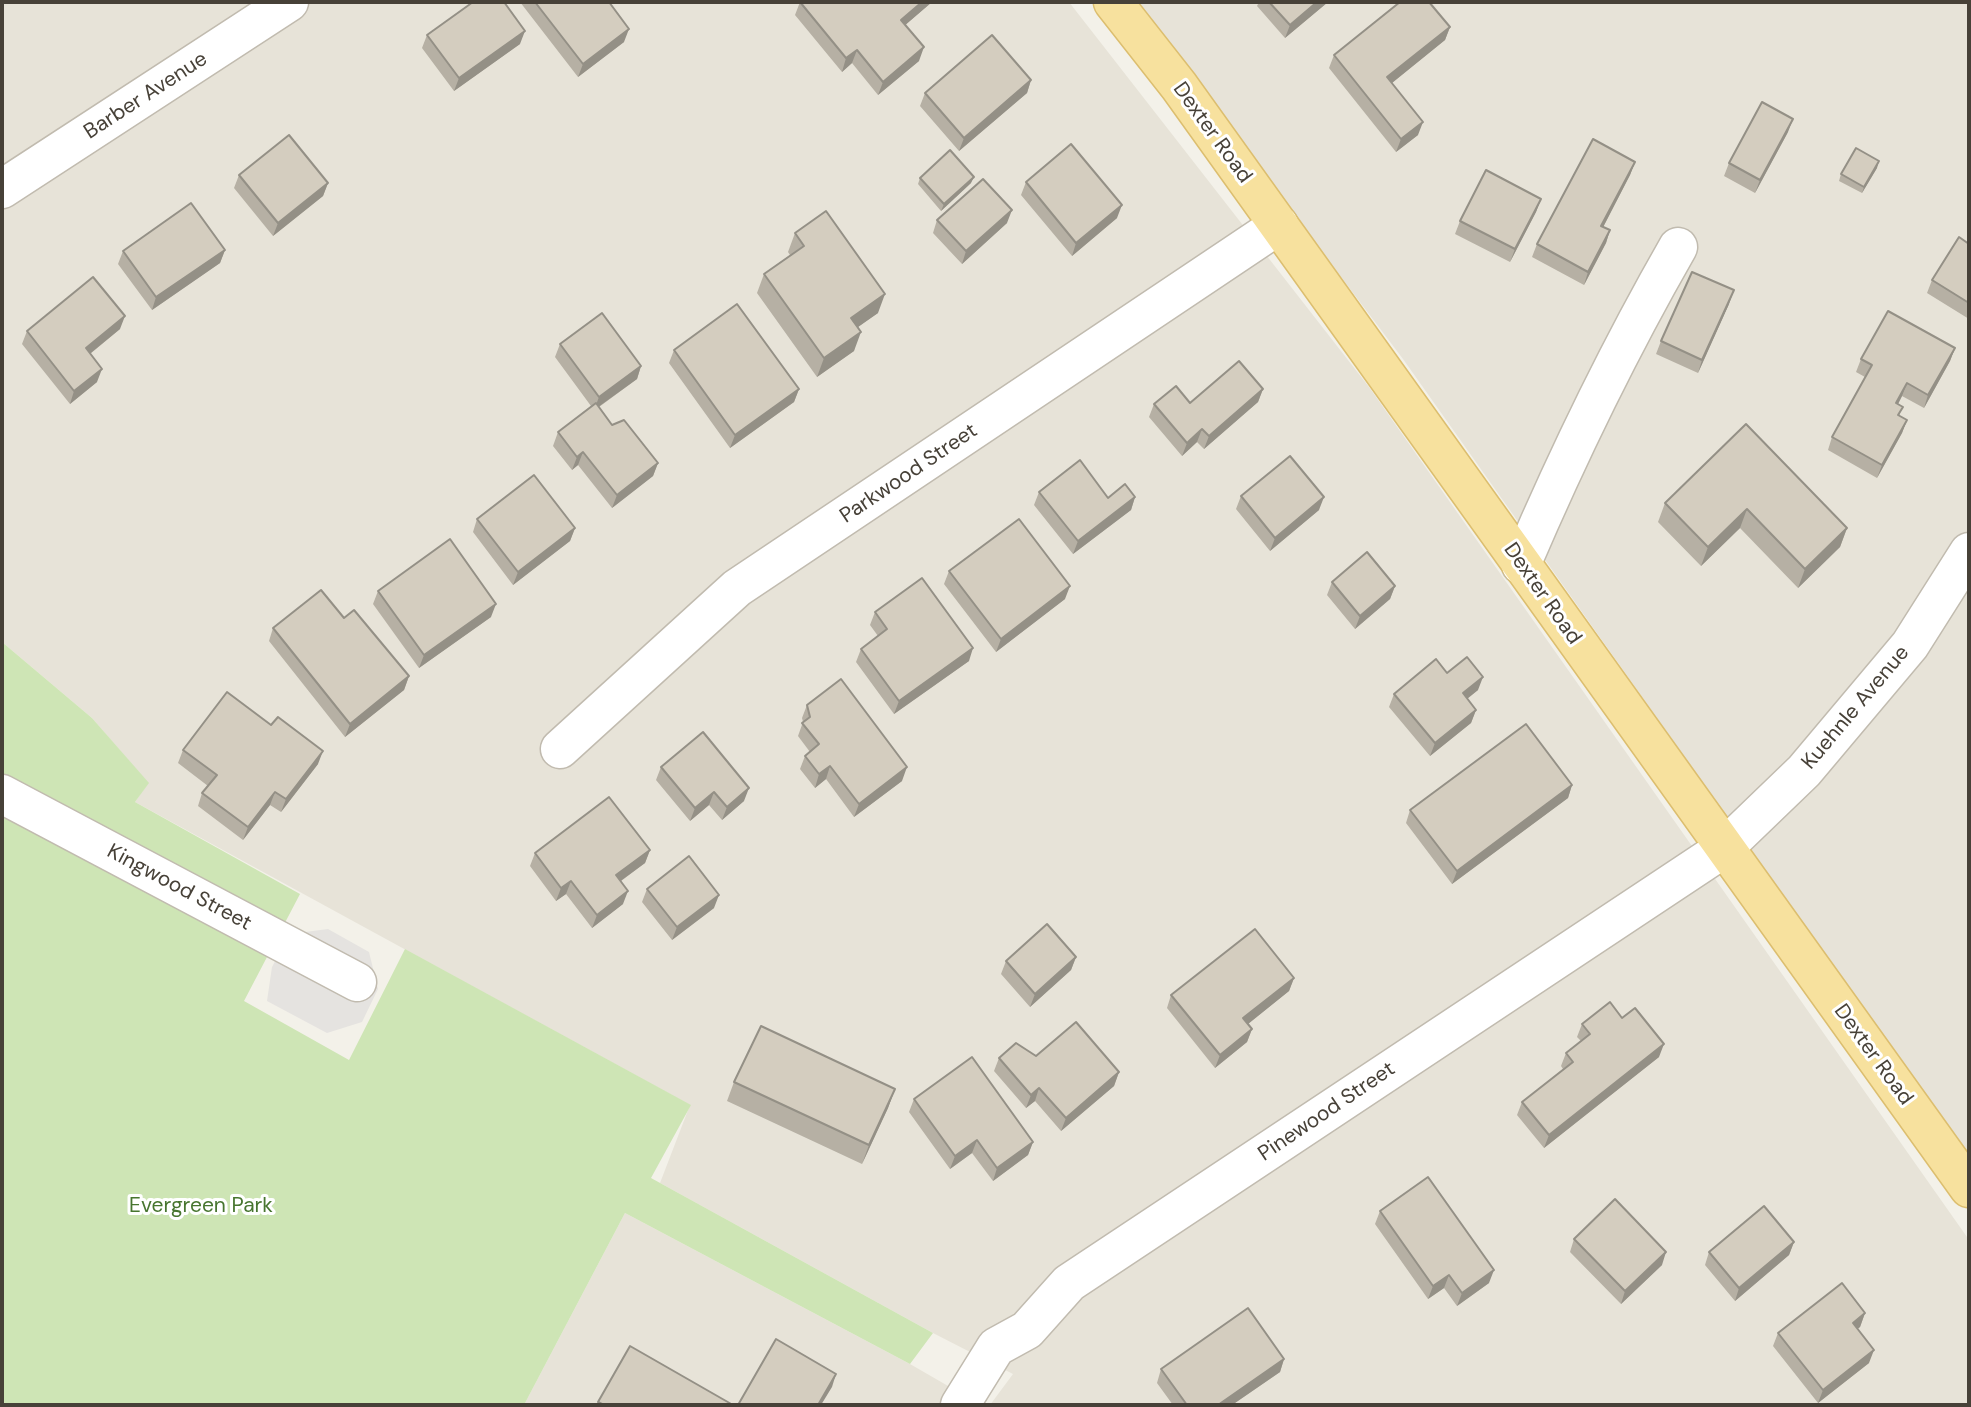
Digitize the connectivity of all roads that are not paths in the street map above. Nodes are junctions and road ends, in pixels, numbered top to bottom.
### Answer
1 (289, 2) edge
2 (1113, 2) edge
3 (2, 189) edge
4 (1279, 225) junction
5 (1678, 247) dead end
6 (1969, 552) edge
7 (1521, 565) junction
8 (560, 749) dead end
9 (2, 794) edge
10 (1723, 849) junction
11 (357, 982) dead end
12 (1969, 1188) edge
13 (960, 1405) edge

1 - 3 street, Barber Avenue
2 - 4 main road, Dexter Road
4 - 7 main road, Dexter Road
4 - 8 street, Parkwood Street
5 - 7 street
6 - 10 street, Kuehnle Avenue
7 - 10 main road, Dexter Road
9 - 11 street, Kingwood Street
10 - 12 main road, Dexter Road
10 - 13 street, Pinewood Street

